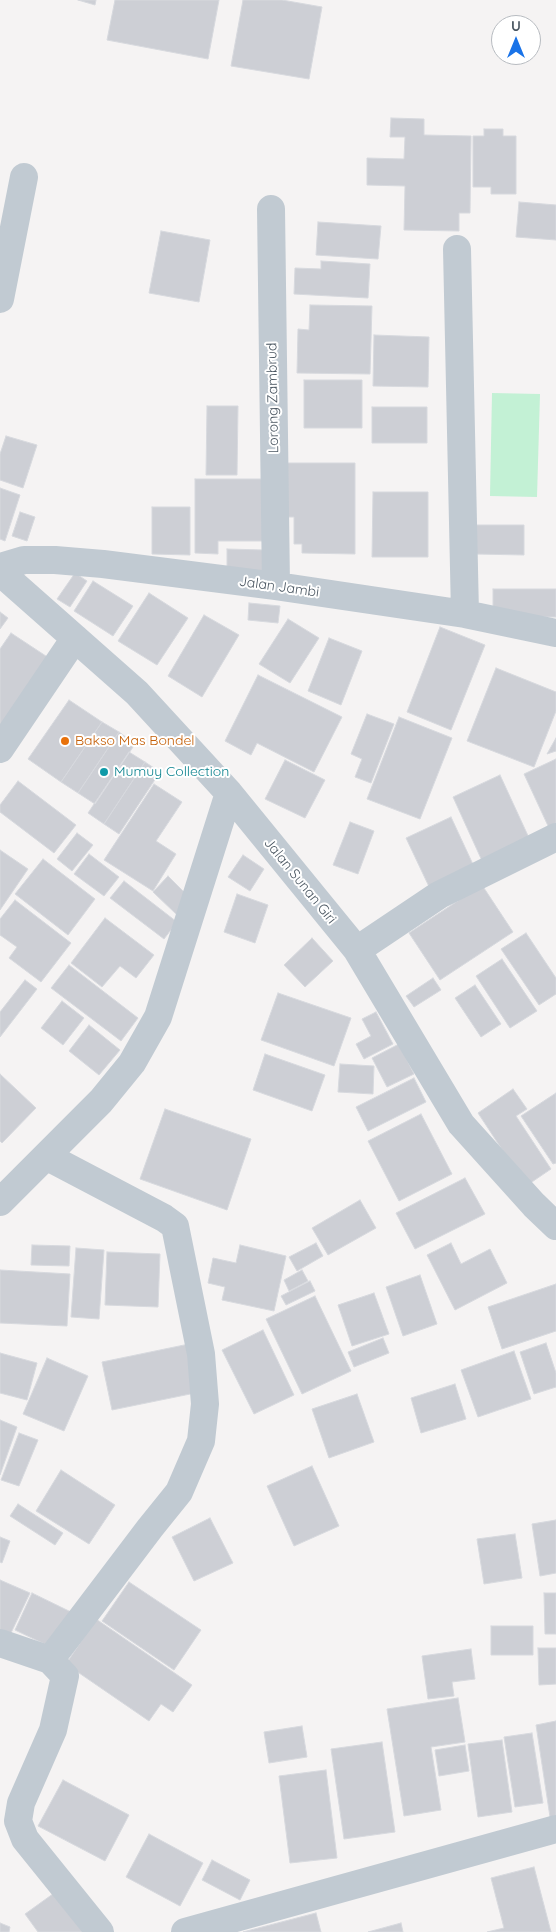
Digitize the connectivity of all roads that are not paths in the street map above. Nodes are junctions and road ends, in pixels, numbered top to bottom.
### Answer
1 (24, 177) dead end
2 (271, 209) dead end
3 (458, 250) dead end
4 (0, 299) edge
5 (0, 567) edge
6 (0, 572) edge
7 (276, 586) junction
8 (465, 614) junction
9 (556, 633) edge
10 (75, 638) junction
11 (0, 749) edge
12 (229, 793) junction
13 (556, 837) edge
14 (357, 950) junction
15 (46, 1156) junction
16 (0, 1202) edge
17 (556, 1226) edge
18 (0, 1643) edge
19 (50, 1660) junction
20 (556, 1829) edge
21 (100, 1932) edge
22 (185, 1932) edge

1 - 4 street
2 - 7 street, Lorong Zambrud
3 - 8 street
5 - 7 street, Jalan Jambi
6 - 10 street, Jalan Sunan Giri
7 - 8 street, Jalan Jambi
8 - 9 street, Jalan Jambi
10 - 11 street
10 - 12 street, Jalan Sunan Giri
12 - 14 street, Jalan Sunan Giri
12 - 15 street
13 - 14 street
14 - 17 street, Jalan Sunan Giri
15 - 16 street
15 - 19 street
18 - 19 street
19 - 21 street
20 - 22 street

